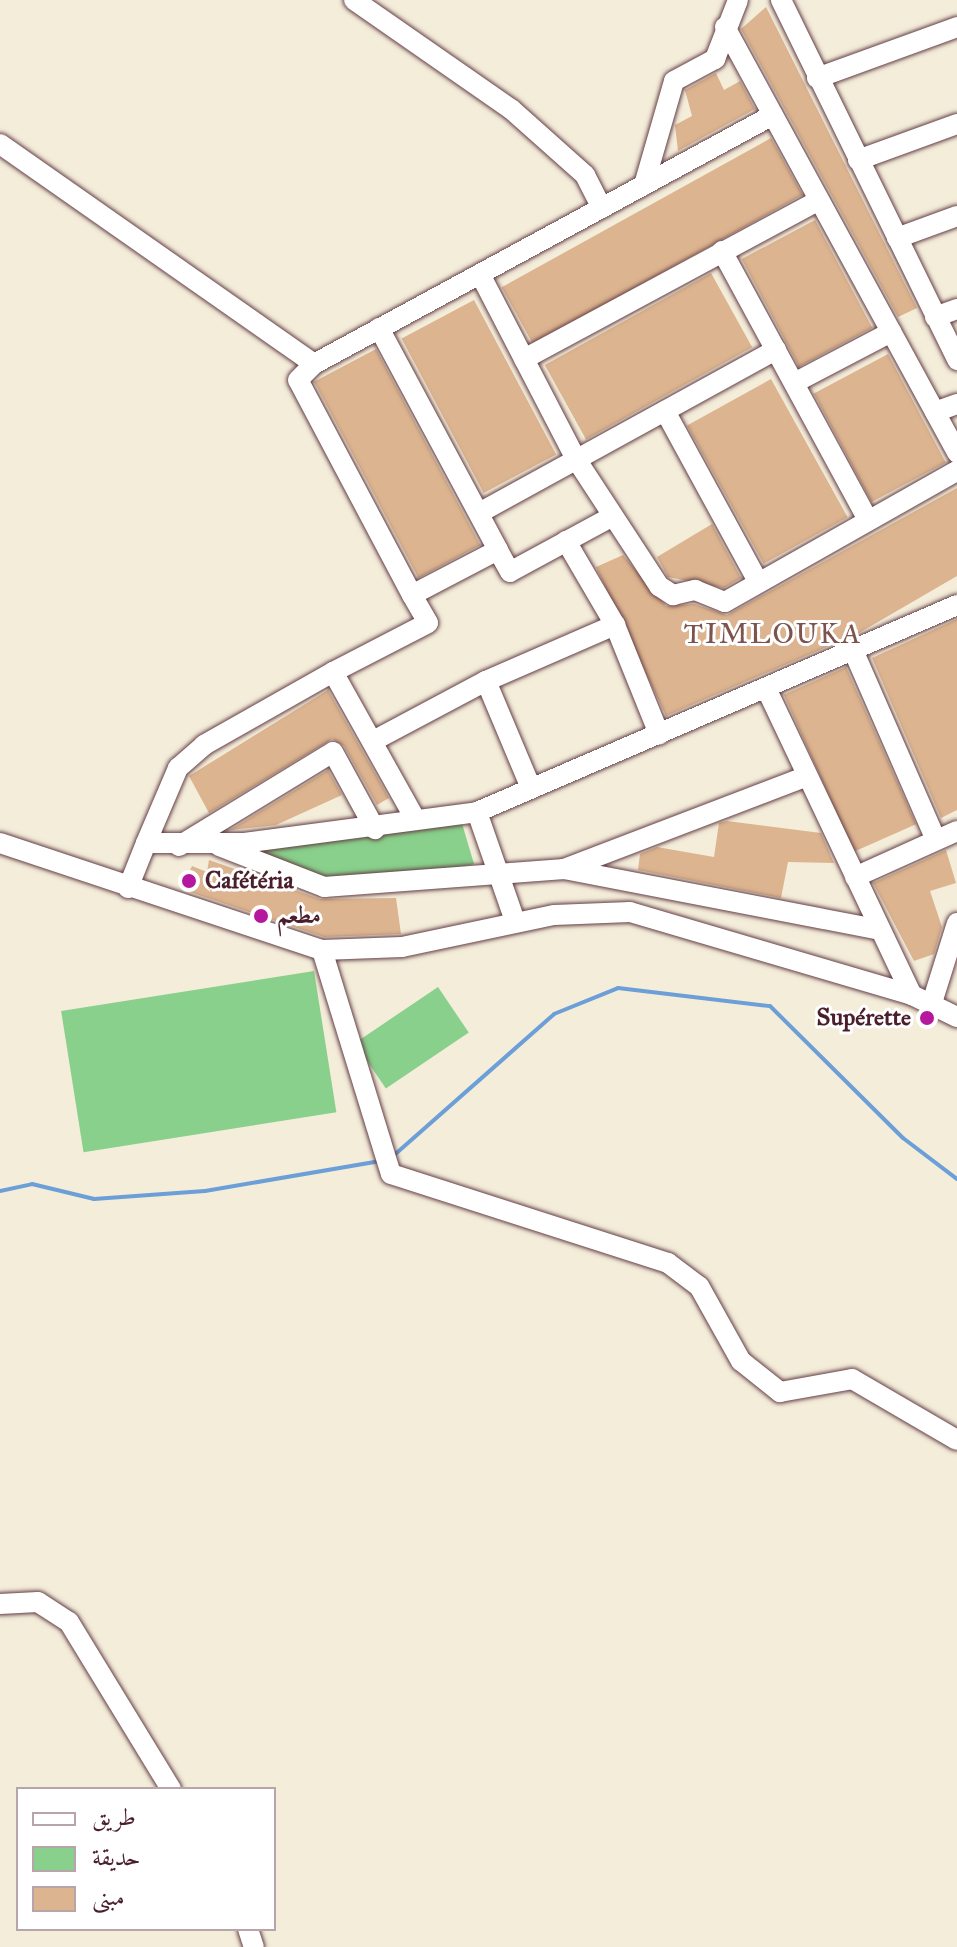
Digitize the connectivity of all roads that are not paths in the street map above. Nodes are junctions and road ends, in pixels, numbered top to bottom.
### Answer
1 (354, 0) edge
2 (738, 0) edge
3 (781, 0) edge
4 (725, 27) junction
5 (957, 27) edge
6 (817, 78) junction
7 (773, 115) junction
8 (957, 124) edge
9 (0, 144) edge
10 (858, 160) junction
11 (644, 185) junction
12 (819, 200) junction
13 (602, 208) junction
14 (957, 216) edge
15 (897, 238) junction
16 (722, 251) junction
17 (480, 274) junction
18 (957, 309) edge
19 (935, 317) junction
20 (379, 328) junction
21 (891, 332) junction
22 (776, 350) junction
23 (524, 359) junction
24 (957, 360) edge
25 (314, 364) junction
26 (794, 383) junction
27 (957, 404) edge
28 (665, 411) junction
29 (935, 412) junction
30 (957, 453) edge
31 (576, 459) junction
32 (957, 471) edge
33 (479, 513) junction
34 (613, 516) junction
35 (867, 518) junction
36 (566, 541) junction
37 (498, 550) junction
38 (757, 580) junction
39 (412, 595) junction
40 (957, 605) edge
41 (615, 625) junction
42 (853, 650) junction
43 (333, 672) junction
44 (486, 681) junction
45 (766, 688) junction
46 (659, 734) junction
47 (373, 741) junction
48 (807, 776) junction
49 (531, 788) junction
50 (477, 812) junction
51 (414, 817) junction
52 (375, 829) junction
53 (957, 831) edge
54 (936, 840) junction
55 (0, 843) edge
56 (146, 843) junction
57 (217, 844) junction
58 (176, 848) junction
59 (564, 869) junction
60 (499, 872) junction
61 (855, 877) junction
62 (128, 888) junction
63 (515, 921) junction
64 (957, 923) edge
65 (880, 930) junction
66 (322, 950) junction
67 (912, 995) junction
68 (931, 1006) junction
69 (957, 1017) edge
70 (957, 1440) edge
71 (0, 1604) edge
72 (170, 1787) edge

1 - 13 street
2 - 4 street
3 - 6 street
4 - 7 street
4 - 11 street
5 - 6 street
6 - 10 street
7 - 11 street
7 - 12 street
8 - 10 street
9 - 25 street
10 - 15 street
11 - 13 street
12 - 16 street
12 - 21 street
13 - 17 street
14 - 15 street
15 - 19 street
16 - 22 street
16 - 23 street
17 - 20 street
17 - 23 street
18 - 19 street
19 - 24 street
20 - 25 street
20 - 33 street
21 - 26 street
21 - 29 street
22 - 26 street
22 - 28 street
23 - 31 street
25 - 39 street
26 - 35 street
27 - 29 street
28 - 31 street
28 - 38 street
29 - 30 street
31 - 33 street
31 - 34 street
32 - 35 street
33 - 37 street
34 - 36 street
34 - 38 street
35 - 38 street
36 - 37 street
36 - 41 street
37 - 39 street
39 - 43 street
40 - 42 street
41 - 44 street
41 - 46 street
42 - 45 street
42 - 54 street
43 - 47 street
43 - 56 street
44 - 47 street
44 - 49 street
45 - 46 street
45 - 48 street
46 - 49 street
47 - 51 street
48 - 59 street
48 - 61 street
49 - 50 street
50 - 51 street
50 - 60 street
51 - 52 street
52 - 57 street
52 - 58 street
53 - 54 street
54 - 61 street
55 - 62 street
56 - 58 street
56 - 62 street
57 - 58 street
57 - 60 street
59 - 60 street
59 - 65 street
60 - 63 street
61 - 65 street
62 - 66 street
63 - 66 street
63 - 67 street
64 - 68 street
65 - 67 street
66 - 70 street
67 - 68 street
68 - 69 street
71 - 72 street

